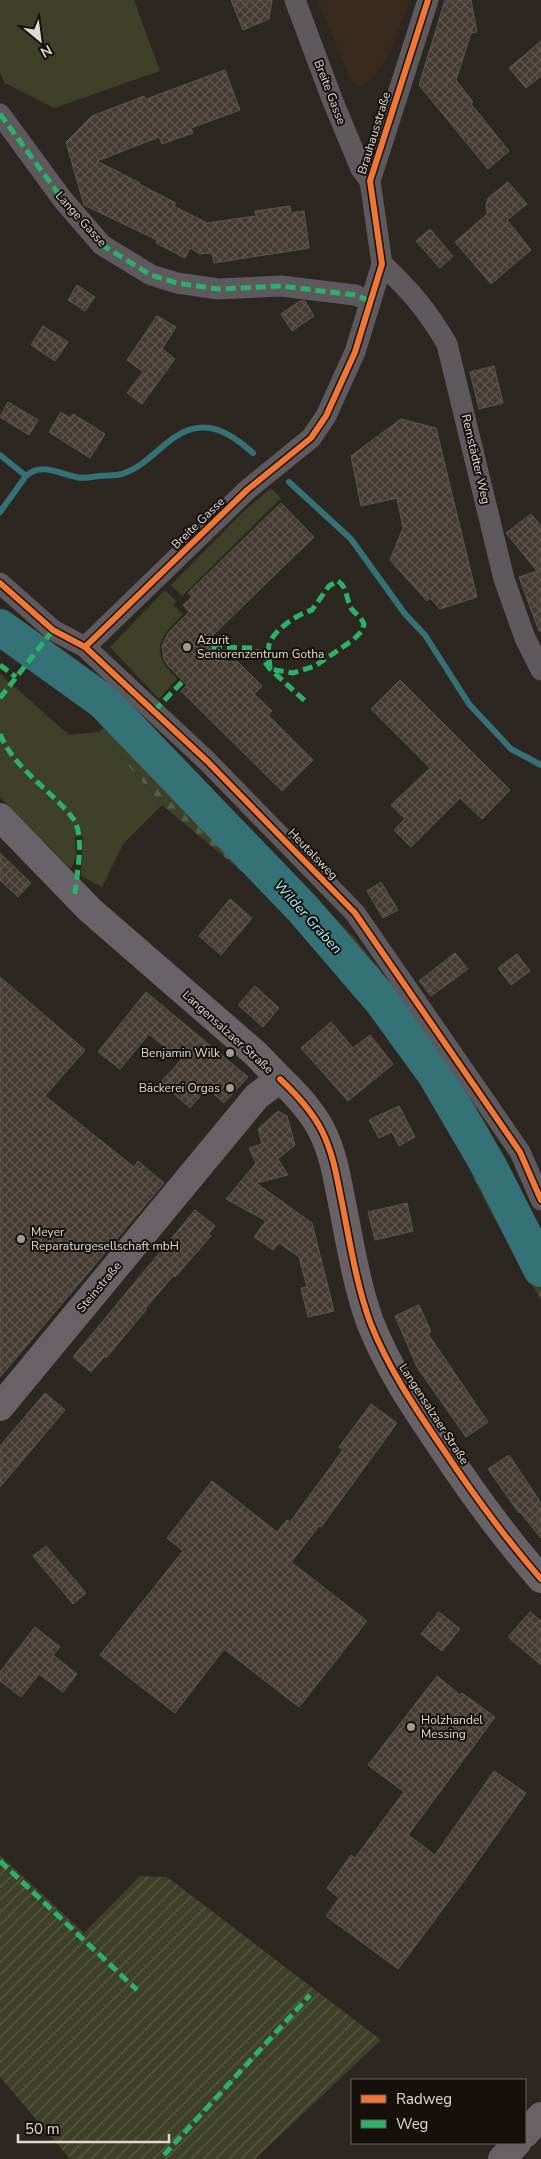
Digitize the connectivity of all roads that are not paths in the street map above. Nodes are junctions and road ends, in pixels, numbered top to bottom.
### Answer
1 (295, 0) edge
2 (428, 0) edge
3 (0, 114) edge
4 (370, 181) junction
5 (382, 264) junction
6 (370, 301) junction
7 (326, 416) joint
8 (0, 583) edge
9 (85, 647) junction
10 (541, 670) edge
11 (0, 817) edge
12 (280, 1079) junction
13 (541, 1200) edge
14 (0, 1407) edge
15 (541, 1579) edge
16 (541, 2116) edge
17 (526, 2133) edge
18 (516, 2144) edge
19 (502, 2159) edge

1 - 4 street, Breite Gasse
2 - 4 street, Brauhausstraße
3 - 6 street, Lange Gasse
4 - 5 street, Brauhausstraße
5 - 6 street, Brauhausstraße
5 - 10 street, Remstädter Weg
6 - 7 street, Brauhausstraße
7 - 9 street, Breite Gasse
8 - 9 street, Heutalsweg
9 - 13 street, Heutalsweg
11 - 12 street, Langensalzaer Straße
12 - 14 main road, Steinstraße
12 - 15 main road, Langensalzaer Straße
16 - 17 main road
18 - 19 main road

